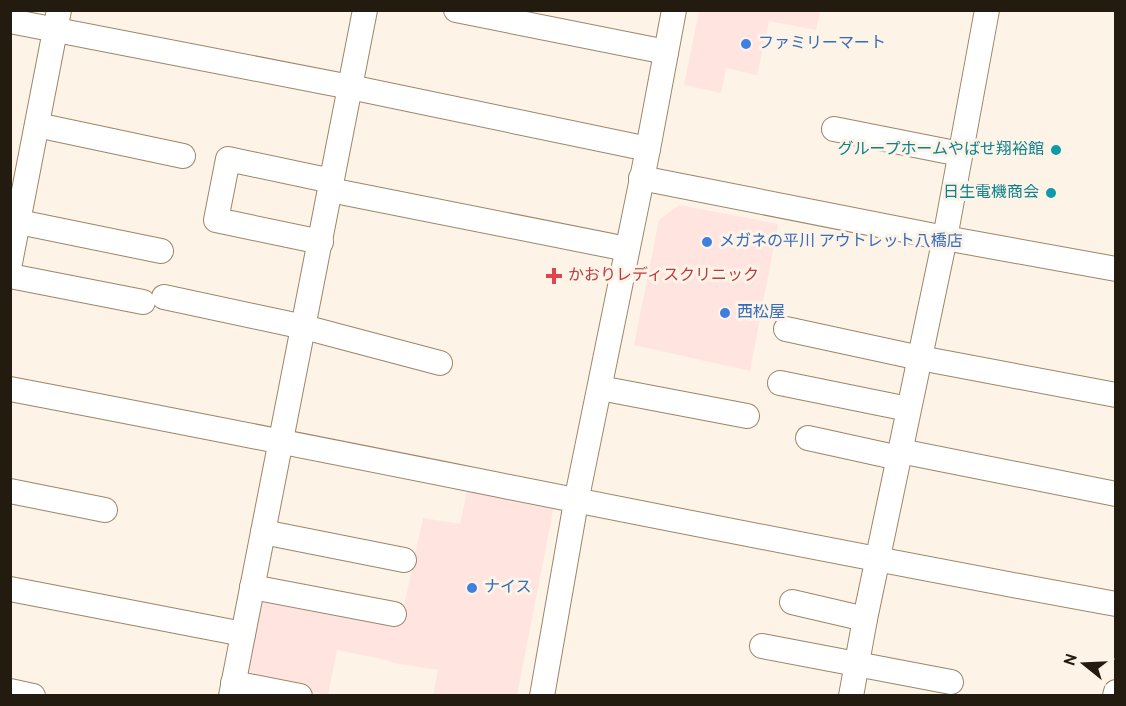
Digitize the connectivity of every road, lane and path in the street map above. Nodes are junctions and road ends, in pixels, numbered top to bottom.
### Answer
1 (365, 10) edge
2 (456, 10) edge
3 (674, 10) edge
4 (987, 10) edge
5 (57, 20) edge
6 (10, 21) edge
7 (666, 52) junction
8 (350, 87) junction
9 (37, 125) junction
10 (834, 129) dead end
11 (648, 149) junction
12 (960, 154) junction
13 (183, 156) dead end
14 (641, 178) junction
15 (331, 185) junction
16 (19, 222) junction
17 (945, 238) junction
18 (321, 242) junction
19 (627, 249) junction
20 (161, 251) dead end
21 (10, 263) edge
22 (1116, 269) edge
23 (10, 276) edge
24 (304, 327) junction
25 (786, 329) dead end
26 (920, 358) junction
27 (440, 363) dead end
28 (780, 383) dead end
29 (600, 388) junction
30 (10, 389) edge
31 (1116, 395) edge
32 (908, 409) junction
33 (747, 416) dead end
34 (808, 438) dead end
35 (281, 440) junction
36 (899, 455) junction
37 (10, 491) edge
38 (1116, 494) edge
39 (576, 502) junction
40 (105, 510) dead end
41 (263, 532) junction
42 (404, 560) dead end
43 (877, 561) junction
44 (252, 587) junction
45 (10, 589) edge
46 (792, 602) dead end
47 (1116, 604) edge
48 (394, 614) dead end
49 (865, 619) junction
50 (243, 634) junction
51 (762, 646) dead end
52 (857, 666) junction
53 (951, 682) dead end
54 (232, 689) edge
55 (10, 691) edge
56 (33, 696) edge
57 (300, 696) edge
58 (542, 696) edge
59 (851, 696) edge

1 - 8 street
2 - 7 street
3 - 7 street
4 - 12 street
5 - 6 street
5 - 8 street
5 - 9 street
7 - 11 street
8 - 11 street
8 - 15 street
9 - 13 street
9 - 16 street
10 - 12 street
11 - 14 street
12 - 17 street
14 - 17 street
14 - 19 street
15 - 18 street
15 - 18 street
15 - 19 street
16 - 20 street
16 - 21 street
17 - 22 street
17 - 26 street
18 - 24 street
19 - 29 street
23 - 24 street
24 - 27 street
24 - 35 street
25 - 26 street
26 - 31 street
26 - 32 street
28 - 32 street
29 - 33 street
29 - 39 street
30 - 35 street
32 - 36 street
34 - 36 street
35 - 39 street
35 - 41 street
36 - 38 street
36 - 43 street
37 - 40 street
39 - 43 street
39 - 58 street
41 - 42 street
41 - 44 street
43 - 47 street
43 - 49 street
44 - 48 street
44 - 50 street
45 - 50 street
46 - 49 street
49 - 52 street
50 - 54 street
51 - 52 street
52 - 53 street
52 - 59 street
54 - 57 street
55 - 56 street

